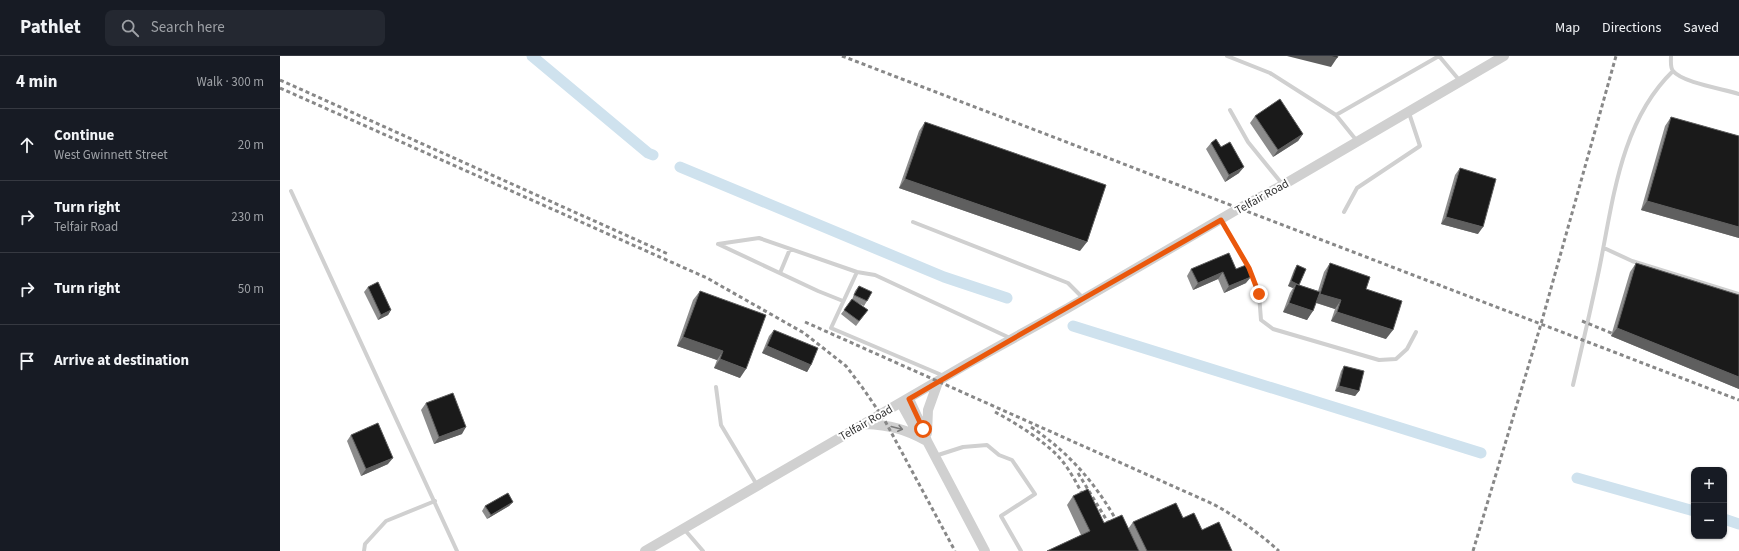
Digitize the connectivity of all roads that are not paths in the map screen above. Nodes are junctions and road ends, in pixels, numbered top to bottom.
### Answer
1 (1227, 56) edge
2 (1504, 56) edge
3 (1672, 56) edge
4 (1673, 71) junction
5 (1462, 82) junction
6 (1739, 94) edge
7 (1230, 110) dead end
8 (1409, 112) junction
9 (1336, 115) junction
10 (1358, 142) junction
11 (1284, 185) junction
12 (291, 191) dead end
13 (1344, 212) dead end
14 (1221, 220) junction
15 (914, 222) dead end
16 (1604, 248) junction
17 (790, 249) junction
18 (857, 272) junction
19 (780, 273) junction
20 (1739, 294) edge
21 (1084, 299) junction
22 (843, 301) junction
23 (1416, 332) dead end
24 (1012, 339) junction
25 (942, 379) junction
26 (1573, 385) dead end
27 (716, 387) dead end
28 (905, 401) junction
29 (864, 424) junction
30 (927, 441) junction
31 (935, 456) junction
32 (758, 486) junction
33 (435, 502) junction
34 (684, 528) junction
35 (364, 551) edge
36 (458, 551) edge
37 (645, 551) edge
38 (703, 551) edge
39 (985, 551) edge
40 (1021, 551) edge

1 - 9 lane
2 - 5 street, Telfair Road
3 - 4 lane
4 - 6 lane
4 - 16 lane
5 - 8 street, Telfair Road
5 - 9 lane
7 - 11 lane
8 - 10 street, Telfair Road
8 - 13 lane
9 - 10 lane
10 - 11 street, Telfair Road
11 - 14 street, Telfair Road
12 - 33 lane
14 - 21 street, Telfair Road
14 - 23 lane
15 - 21 lane
16 - 20 lane
16 - 26 lane
17 - 18 lane
17 - 19 lane
17 - 19 lane
18 - 22 lane
18 - 24 lane
19 - 22 lane
21 - 24 street, Telfair Road
22 - 25 lane
24 - 25 street, Telfair Road
25 - 28 street, Telfair Road
25 - 30 street
27 - 32 lane
28 - 29 street, Telfair Road
28 - 30 street
29 -> 30 street
29 - 32 street, Telfair Road
30 - 31 street
31 - 39 street
31 - 40 lane
32 - 34 street, Telfair Road
33 - 35 lane
33 - 36 lane
34 - 37 street, Telfair Road
34 - 38 lane

